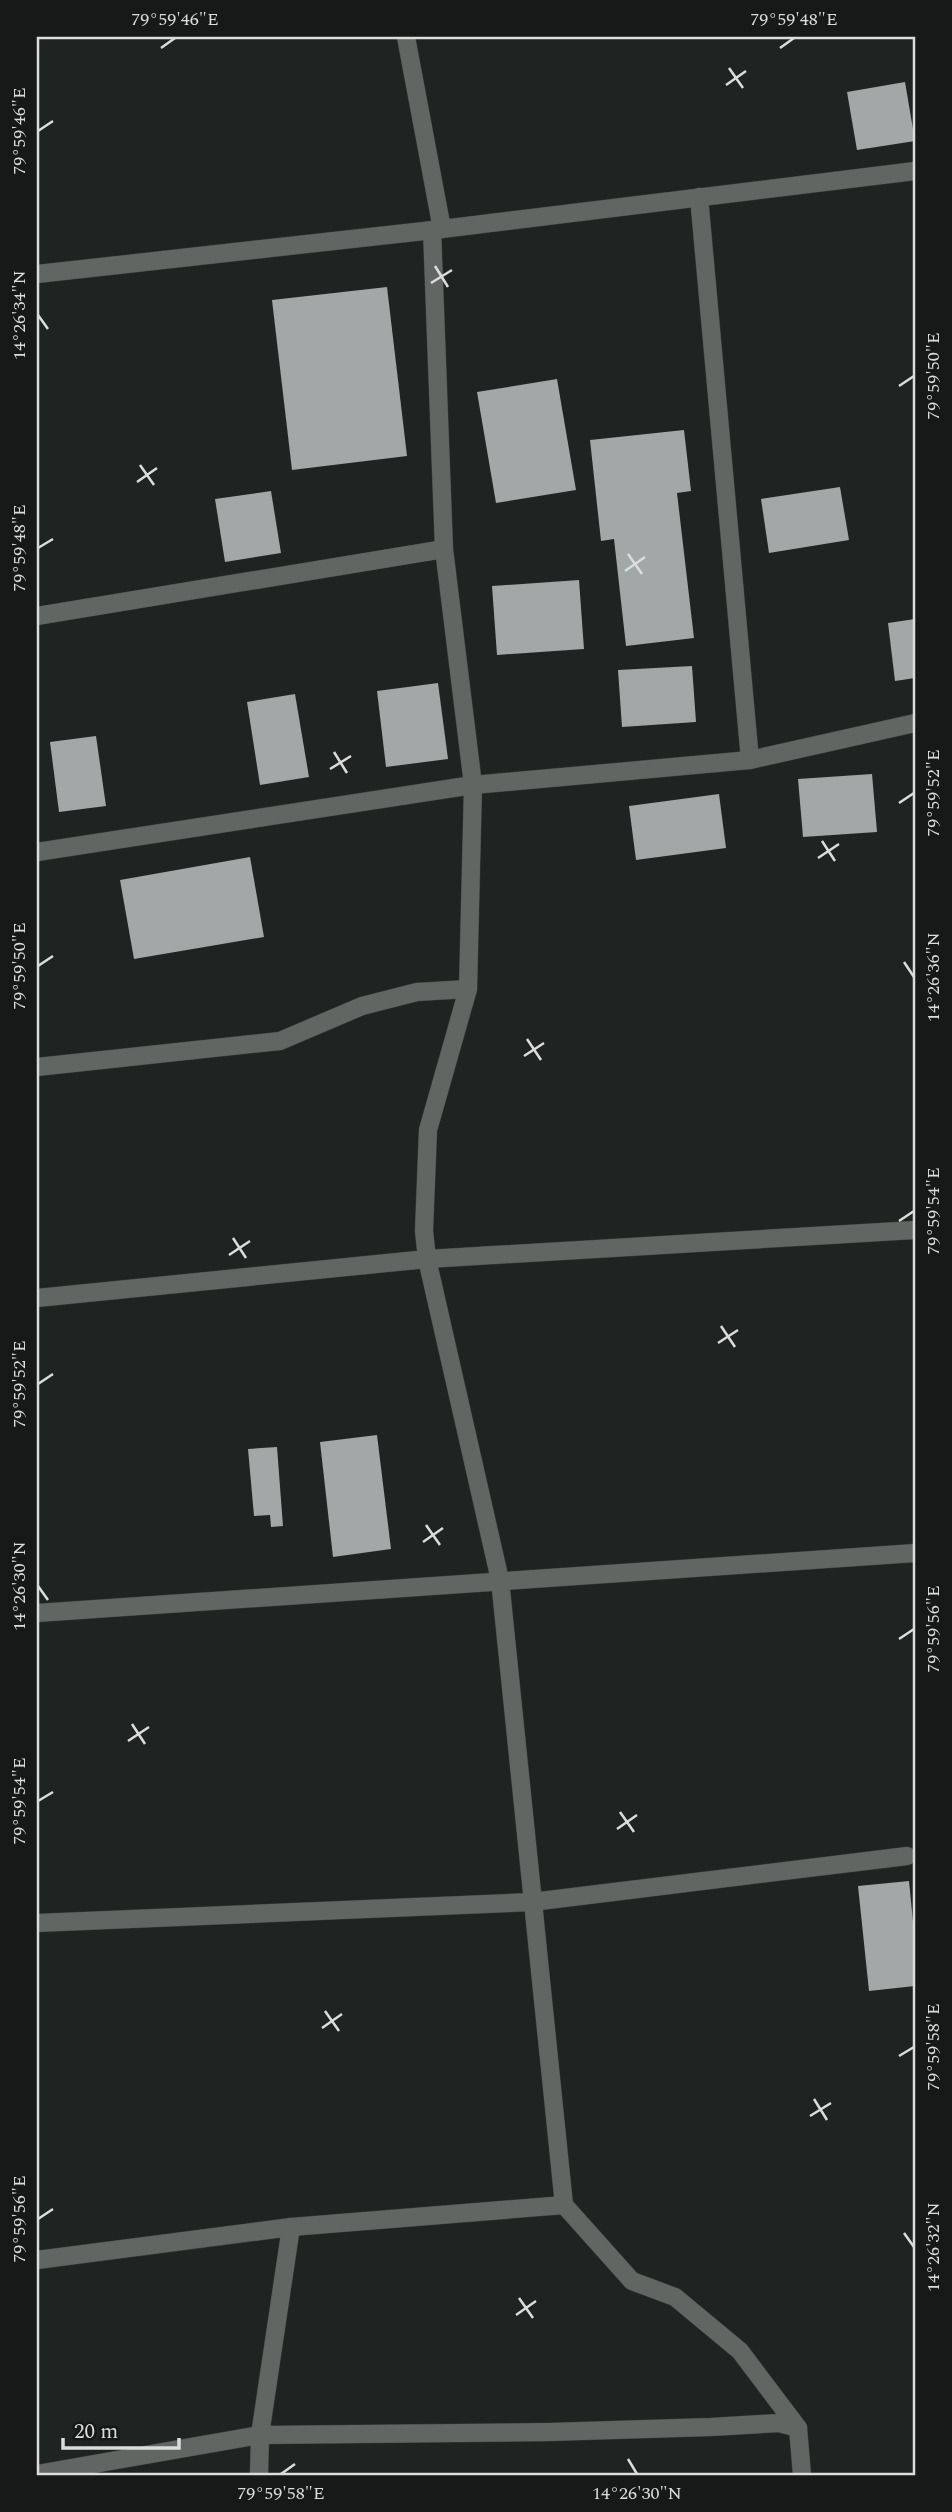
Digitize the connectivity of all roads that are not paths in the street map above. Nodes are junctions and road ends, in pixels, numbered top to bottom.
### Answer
1 (406, 37) edge
2 (915, 171) edge
3 (699, 197) junction
4 (437, 230) junction
5 (37, 274) edge
6 (444, 549) junction
7 (37, 616) edge
8 (915, 723) edge
9 (750, 760) junction
10 (473, 785) junction
11 (37, 852) edge
12 (468, 989) junction
13 (37, 1067) edge
14 (915, 1230) edge
15 (427, 1259) junction
16 (37, 1298) edge
17 (915, 1553) edge
18 (500, 1580) junction
19 (37, 1613) edge
20 (907, 1856) dead end
21 (532, 1902) junction
22 (37, 1923) edge
23 (564, 2205) junction
24 (291, 2227) junction
25 (37, 2260) edge
26 (798, 2428) junction
27 (260, 2435) junction
28 (37, 2474) edge
29 (259, 2475) edge
30 (802, 2475) edge

1 - 4 street
2 - 3 street
3 - 4 street
3 - 9 street
4 - 5 street
4 - 6 street
6 - 7 street
6 - 10 street
8 - 9 street
9 - 10 street
10 - 11 street
10 - 12 street
12 - 13 street
12 - 15 street
14 - 15 street
15 - 16 street
15 - 18 street
17 - 18 street
18 - 19 street
18 - 21 street
20 - 21 street
21 - 22 street
21 - 23 street
23 - 24 street
23 - 26 street
24 - 25 street
24 - 27 street
26 - 27 street
26 - 30 street
27 - 28 street
27 - 29 street

